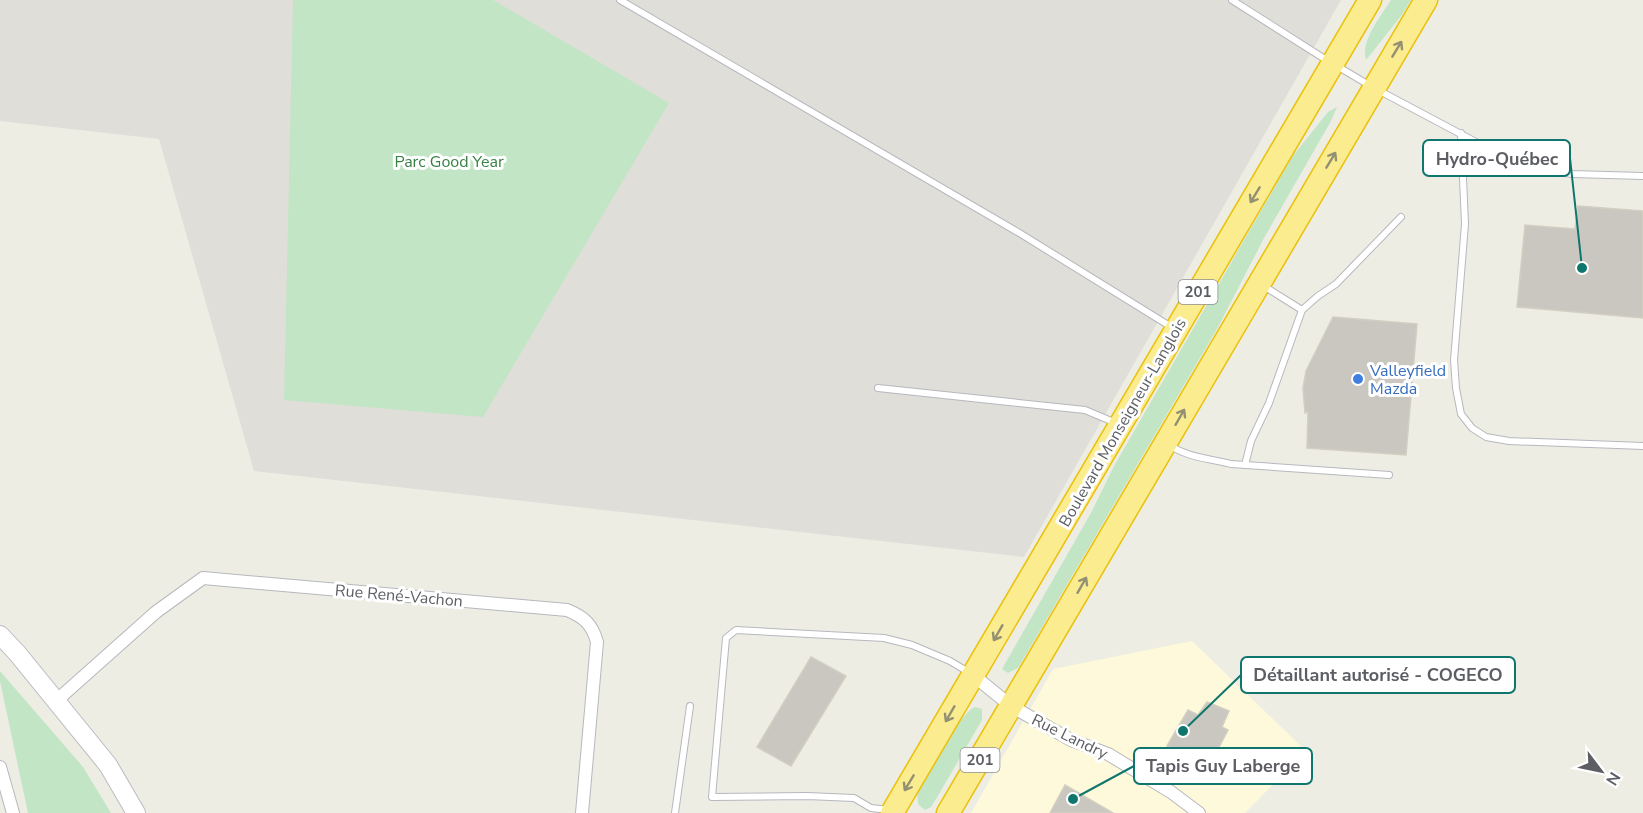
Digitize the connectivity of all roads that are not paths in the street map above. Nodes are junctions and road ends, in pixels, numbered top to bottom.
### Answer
1 (620, 0) edge
2 (1232, 0) edge
3 (1370, 0) edge
4 (1426, 0) edge
5 (1333, 63) junction
6 (1374, 88) junction
7 (1461, 134) junction
8 (1643, 176) edge
9 (1401, 217) dead end
10 (1259, 283) junction
11 (1302, 310) junction
12 (1176, 329) junction
13 (878, 388) dead end
14 (1120, 425) junction
15 (1165, 443) junction
16 (1643, 446) edge
17 (1245, 465) junction
18 (1389, 475) dead end
19 (0, 635) edge
20 (973, 675) junction
21 (56, 701) junction
22 (690, 706) dead end
23 (1011, 706) junction
24 (108, 765) junction
25 (0, 767) edge
26 (894, 812) edge
27 (13, 813) edge
28 (124, 813) edge
29 (136, 813) edge
30 (582, 813) edge
31 (675, 813) edge
32 (948, 813) edge
33 (1199, 813) edge

1 - 12 lane
2 - 5 lane
3 - 5 highway, Boulevard Monseigneur-Langlois / 201
6 -> 4 highway, 201
5 - 6 lane
5 -> 12 highway, Boulevard Monseigneur-Langlois / 201
6 - 7 lane
10 -> 6 highway, 201
7 - 8 lane
7 - 16 lane
9 - 11 lane
10 - 11 lane
15 -> 10 highway, 201
11 - 17 lane
12 - 14 highway, Boulevard Monseigneur-Langlois / 201
13 - 14 lane
14 -> 20 highway, Boulevard Monseigneur-Langlois / 201
15 - 17 lane
23 -> 15 highway, 201
17 - 18 lane
19 - 21 main road
20 - 23 street, Rue Landry
20 -> 26 highway, Boulevard Monseigneur-Langlois / 201
20 - 26 lane
21 - 24 main road
21 - 30 street, Rue René-Vachon
22 - 31 lane
23 - 32 highway, 201
23 - 33 street, Rue Landry
24 - 28 main road
24 - 29 main road
25 - 27 street

